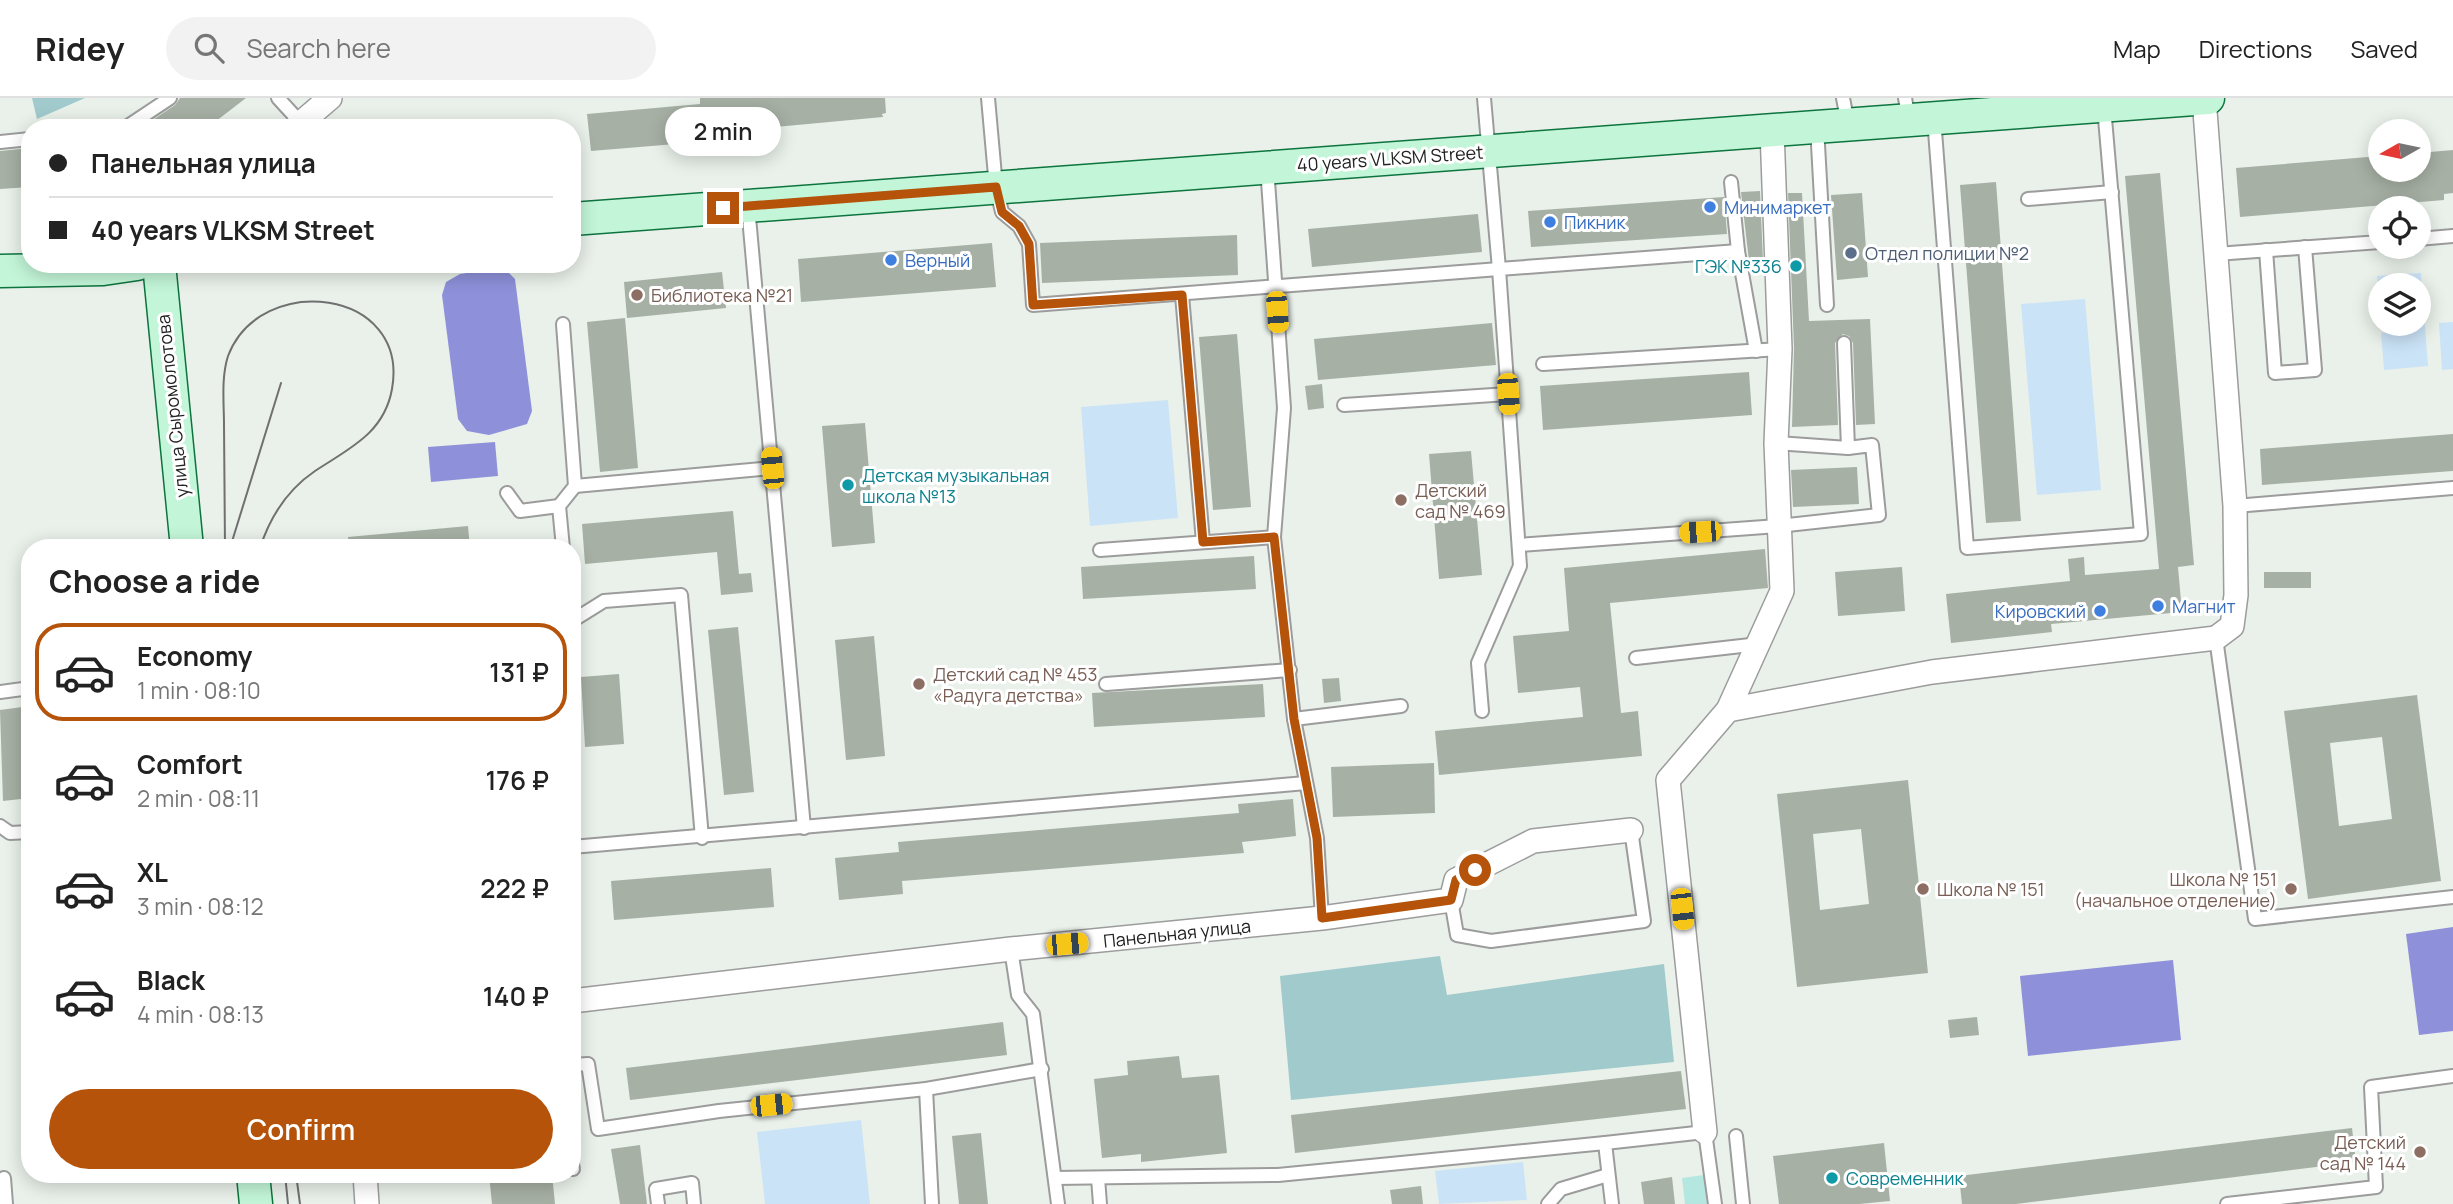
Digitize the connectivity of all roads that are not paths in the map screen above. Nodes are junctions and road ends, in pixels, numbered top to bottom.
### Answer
1 (170, 98) edge
2 (278, 98) edge
3 (330, 98) edge
4 (988, 98) edge
5 (1484, 98) edge
6 (2206, 98) edge
7 (2086, 103) edge
8 (1845, 111) edge
9 (1916, 112) edge
10 (138, 119) edge
11 (293, 119) edge
12 (304, 119) edge
13 (1817, 127) junction
14 (1772, 130) junction
15 (21, 140) edge
16 (0, 142) edge
17 (1489, 151) junction
18 (1267, 167) junction
19 (1731, 182) dead end
20 (996, 187) junction
21 (2112, 192) junction
22 (2028, 199) dead end
23 (748, 206) junction
24 (581, 218) edge
25 (2453, 236) edge
26 (2431, 238) edge
27 (2368, 243) edge
28 (2305, 247) junction
29 (2266, 250) junction
30 (1738, 251) junction
31 (2216, 254) junction
32 (1499, 269) junction
33 (0, 271) edge
34 (21, 271) edge
35 (160, 273) edge
36 (1276, 288) junction
37 (1182, 295) junction
38 (1827, 305) dead end
39 (564, 324) dead end
40 (1844, 342) dead end
41 (1780, 349) junction
42 (1756, 351) junction
43 (1543, 364) dead end
44 (1508, 394) junction
45 (1344, 405) dead end
46 (1776, 443) junction
47 (1848, 448) junction
48 (772, 468) junction
49 (575, 486) junction
50 (2453, 488) edge
51 (507, 493) dead end
52 (559, 506) junction
53 (2235, 506) junction
54 (1778, 526) junction
55 (1274, 537) junction
56 (186, 539) edge
57 (562, 539) edge
58 (1203, 542) junction
59 (1519, 545) junction
60 (1100, 550) dead end
61 (581, 615) edge
62 (2216, 638) junction
63 (1759, 644) junction
64 (1636, 658) dead end
65 (1290, 670) junction
66 (1106, 684) dead end
67 (21, 689) edge
68 (0, 692) edge
69 (1401, 706) dead end
70 (1728, 710) junction
71 (1482, 711) dead end
72 (1294, 719) junction
73 (1306, 783) junction
74 (0, 826) edge
75 (804, 828) junction
76 (1631, 830) joint
77 (21, 832) edge
78 (702, 838) junction
79 (581, 846) edge
80 (2453, 897) edge
81 (1451, 900) junction
82 (1322, 918) junction
83 (1011, 949) junction
84 (581, 1000) edge
85 (581, 1064) edge
86 (1042, 1069) junction
87 (2453, 1076) edge
88 (926, 1089) junction
89 (1705, 1132) junction
90 (1736, 1136) dead end
91 (1605, 1143) junction
92 (1608, 1175) junction
93 (4, 1178) dead end
94 (1055, 1178) junction
95 (1098, 1178) junction
96 (254, 1183) edge
97 (366, 1183) edge
98 (2273, 1201) edge
99 (6, 1204) edge
100 (256, 1204) edge
101 (367, 1204) edge
102 (658, 1204) edge
103 (694, 1204) edge
104 (932, 1204) edge
105 (1058, 1204) edge
106 (1100, 1204) edge
107 (1548, 1204) edge
108 (1612, 1204) edge
109 (1715, 1204) edge
110 (1743, 1204) edge
111 (2227, 1204) edge

1 - 10 lane
2 - 11 lane
3 - 12 street
4 - 20 lane
5 - 17 lane
6 - 7 main road, 40 years VLKSM Street
6 - 31 street
7 - 9 main road, 40 years VLKSM Street
7 - 21 lane
8 - 9 main road, 40 years VLKSM Street
8 - 13 main road, 40 years VLKSM Street
9 - 21 lane
13 - 14 main road, 40 years VLKSM Street
13 - 38 lane
14 - 17 main road, 40 years VLKSM Street
14 - 41 street
15 - 16 lane
17 - 18 main road, 40 years VLKSM Street
17 - 32 lane
18 - 20 main road, 40 years VLKSM Street
18 - 36 lane
19 - 30 lane
20 - 23 main road, 40 years VLKSM Street
20 - 37 lane
21 - 22 lane
23 - 24 main road, 40 years VLKSM Street
23 - 48 lane
25 - 26 lane
27 - 28 lane
28 - 29 lane
28 - 29 lane
29 - 31 lane
30 - 32 lane
30 - 42 lane
31 - 53 street
32 - 36 lane
32 - 44 lane
33 - 34 main road
35 - 56 main road, улица Сыромолотова
36 - 37 lane
36 - 55 lane
37 - 58 lane
39 - 49 lane
40 - 47 lane
41 - 42 lane
41 - 46 street
42 - 43 lane
44 - 45 lane
44 - 59 lane
46 - 47 lane
46 - 54 street
47 - 54 lane
48 - 49 lane
48 - 75 lane
49 - 52 lane
50 - 53 lane
51 - 52 lane
52 - 57 lane
53 - 62 street
54 - 59 lane
54 - 63 street
55 - 58 lane
55 - 65 lane
58 - 60 lane
59 - 71 lane
61 - 78 lane
62 - 70 street
62 - 80 lane
63 - 64 lane
63 - 70 street
65 - 66 lane
65 - 72 lane
67 - 68 lane
69 - 72 lane
70 - 89 street
72 - 73 lane
73 - 75 lane
73 - 82 lane
74 - 77 lane
75 - 78 lane
76 - 81 street
76 - 81 lane
78 - 79 lane
81 - 82 street, Панельная улица
82 - 83 street, Панельная улица
83 - 84 street, Панельная улица
83 - 86 lane
85 - 88 lane
86 - 88 lane
86 - 94 lane
87 - 98 lane
88 - 104 lane
89 - 91 lane
89 - 109 lane
90 - 110 lane
91 - 92 lane
91 - 95 lane
92 - 107 lane
92 - 108 lane
93 - 99 lane
94 - 95 lane
94 - 105 lane
95 - 106 lane
96 - 100 main road
97 - 101 street
98 - 111 lane
102 - 103 lane

